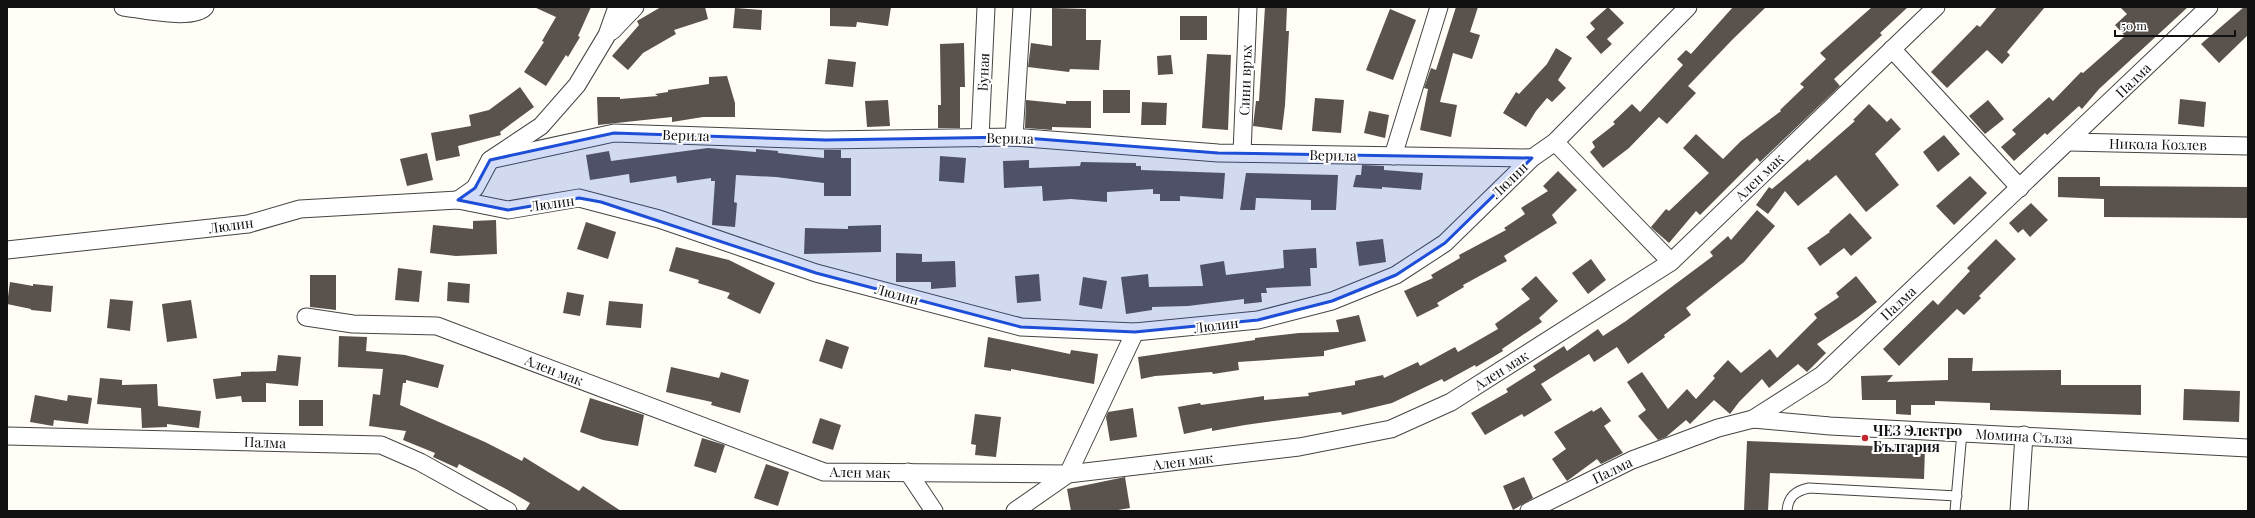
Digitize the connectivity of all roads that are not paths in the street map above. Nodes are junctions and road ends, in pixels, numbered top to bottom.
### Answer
1 (123, 7) edge
2 (205, 7) edge
3 (617, 7) edge
4 (635, 7) edge
5 (986, 7) edge
6 (1022, 7) edge
7 (1248, 7) edge
8 (1439, 7) edge
9 (1688, 7) edge
10 (1936, 7) edge
11 (2209, 7) edge
12 (607, 35) junction
13 (1892, 49) junction
14 (1014, 137) junction
15 (980, 138) junction
16 (1555, 142) junction
17 (2069, 142) junction
18 (2248, 146) edge
19 (1242, 153) junction
20 (1393, 156) junction
21 (1532, 158) junction
22 (490, 160) junction
23 (2020, 188) junction
24 (458, 200) junction
25 (7, 250) edge
26 (1671, 262) junction
27 (306, 317) dead end
28 (1135, 332) junction
29 (1753, 419) junction
30 (1962, 432) junction
31 (2024, 435) junction
32 (7, 436) edge
33 (2248, 448) edge
34 (908, 472) junction
35 (1068, 474) junction
36 (1957, 496) junction
37 (508, 511) edge
38 (934, 511) edge
39 (1015, 511) edge
40 (1529, 511) edge
41 (1787, 511) edge
42 (1955, 511) edge
43 (2020, 511) edge

1 - 2 street
3 - 12 street
4 - 12 street
5 - 15 street, Буная
6 - 14 street
7 - 19 street, Сини връх
8 - 20 street
9 - 16 street, Люлин
10 - 13 street, Ален мак
11 - 17 street, Палма
12 - 22 street
13 - 23 street
13 - 26 street, Ален мак
14 - 15 street, Верила
14 - 19 street, Верила
15 - 22 street, Верила
16 - 21 street, Люлин
16 - 26 street
17 - 18 street, Никола Козлев
17 - 23 street, Палма
19 - 20 street, Верила
20 - 21 street, Верила
21 - 28 street, Люлин
22 - 24 street
23 - 29 street, Палма
24 - 25 street, Люлин
24 - 28 street, Люлин
26 - 35 street, Ален мак
27 - 34 street, Ален мак
28 - 35 street
29 - 30 street, Момина Сълза
29 - 40 street, Палма
30 - 31 street, Момина Сълза
30 - 36 lane
31 - 33 street, Момина Сълза
31 - 43 street
32 - 37 street, Палма
34 - 35 street, Ален мак
34 - 38 street
35 - 39 street
36 - 41 lane
36 - 42 lane

